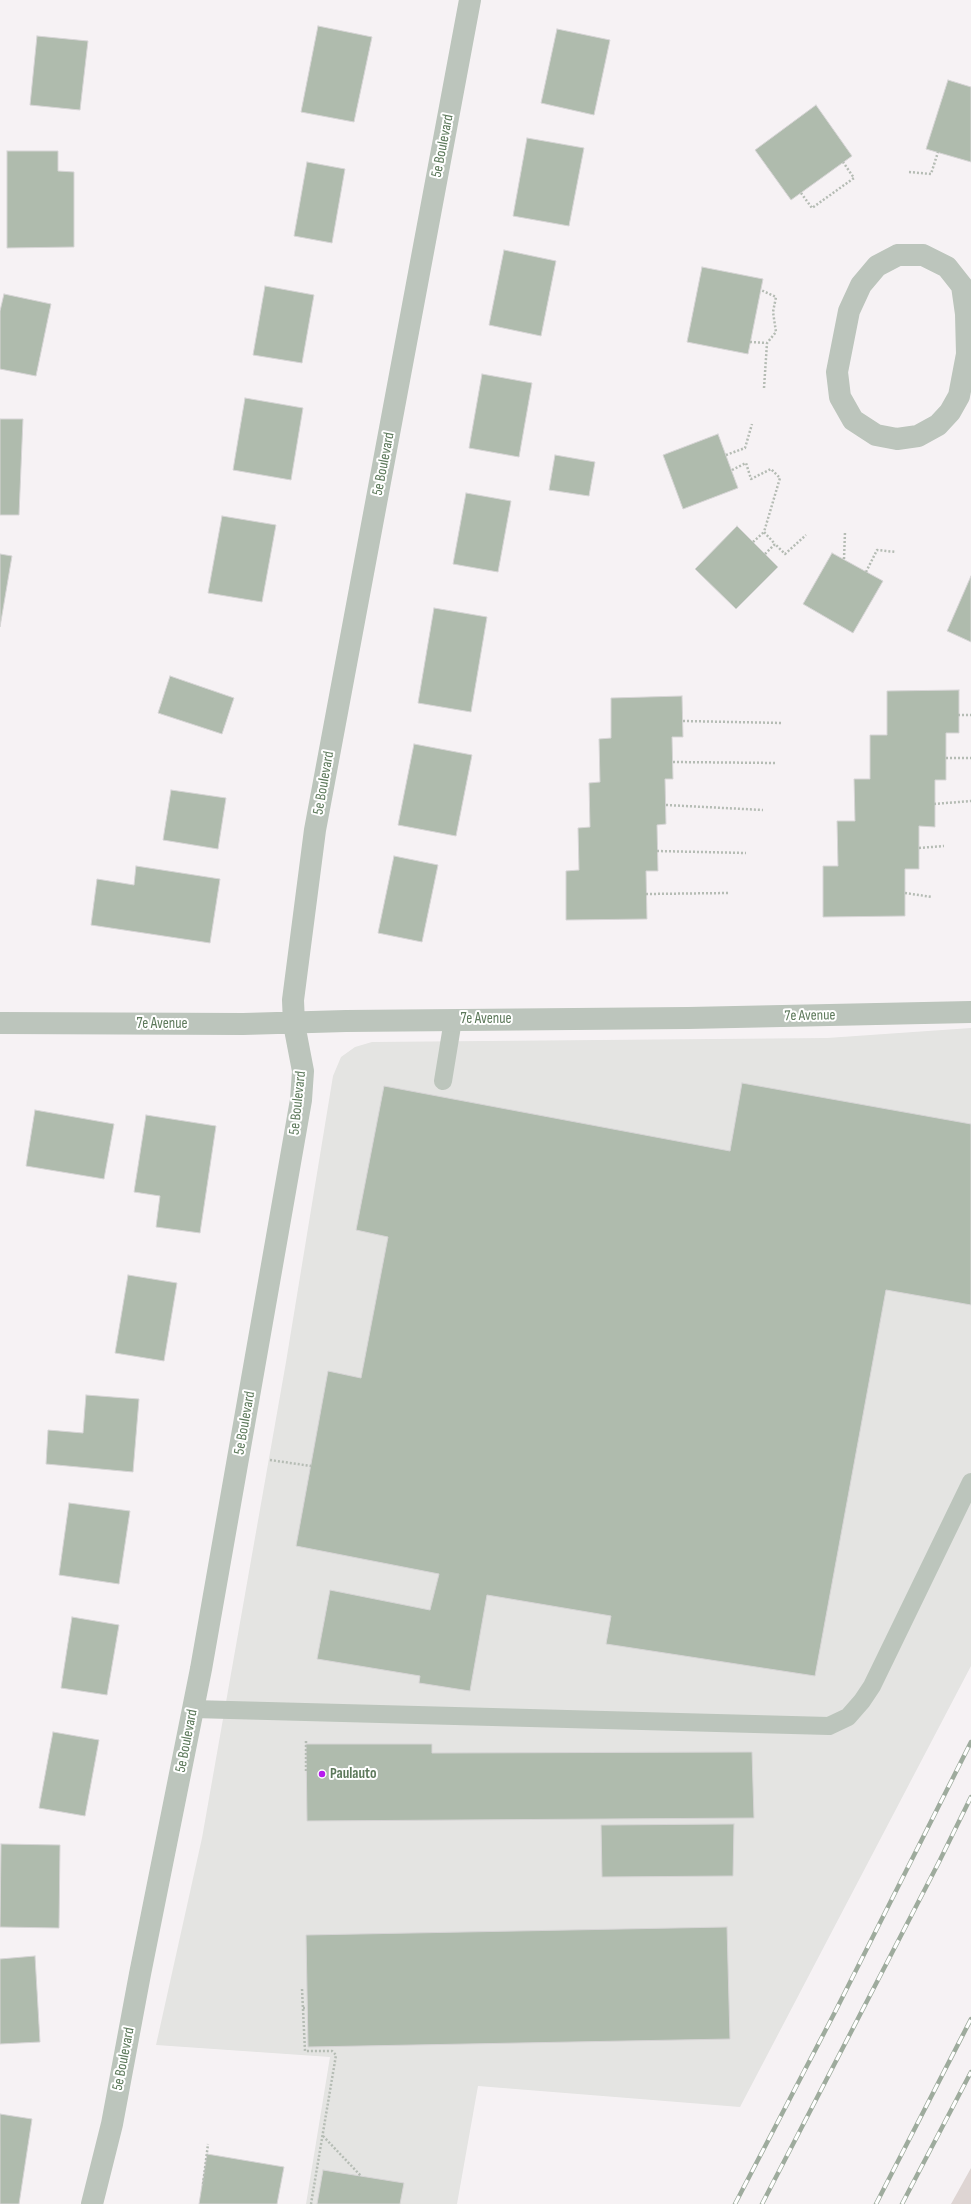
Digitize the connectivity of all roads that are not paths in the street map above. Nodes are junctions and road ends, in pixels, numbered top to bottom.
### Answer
1 (470, 0) edge
2 (965, 398) edge
3 (971, 1012) edge
4 (453, 1020) junction
5 (0, 1023) edge
6 (294, 1024) junction
7 (443, 1081) dead end
8 (971, 1482) edge
9 (193, 1710) junction
10 (92, 2204) edge

1 - 6 street, 5e Boulevard
2 - 2 street
3 - 4 street, 7e Avenue
4 - 6 street, 7e Avenue
4 - 7 lane
5 - 6 street, 7e Avenue
6 - 9 street, 5e Boulevard
8 - 9 lane
9 - 10 street, 5e Boulevard

